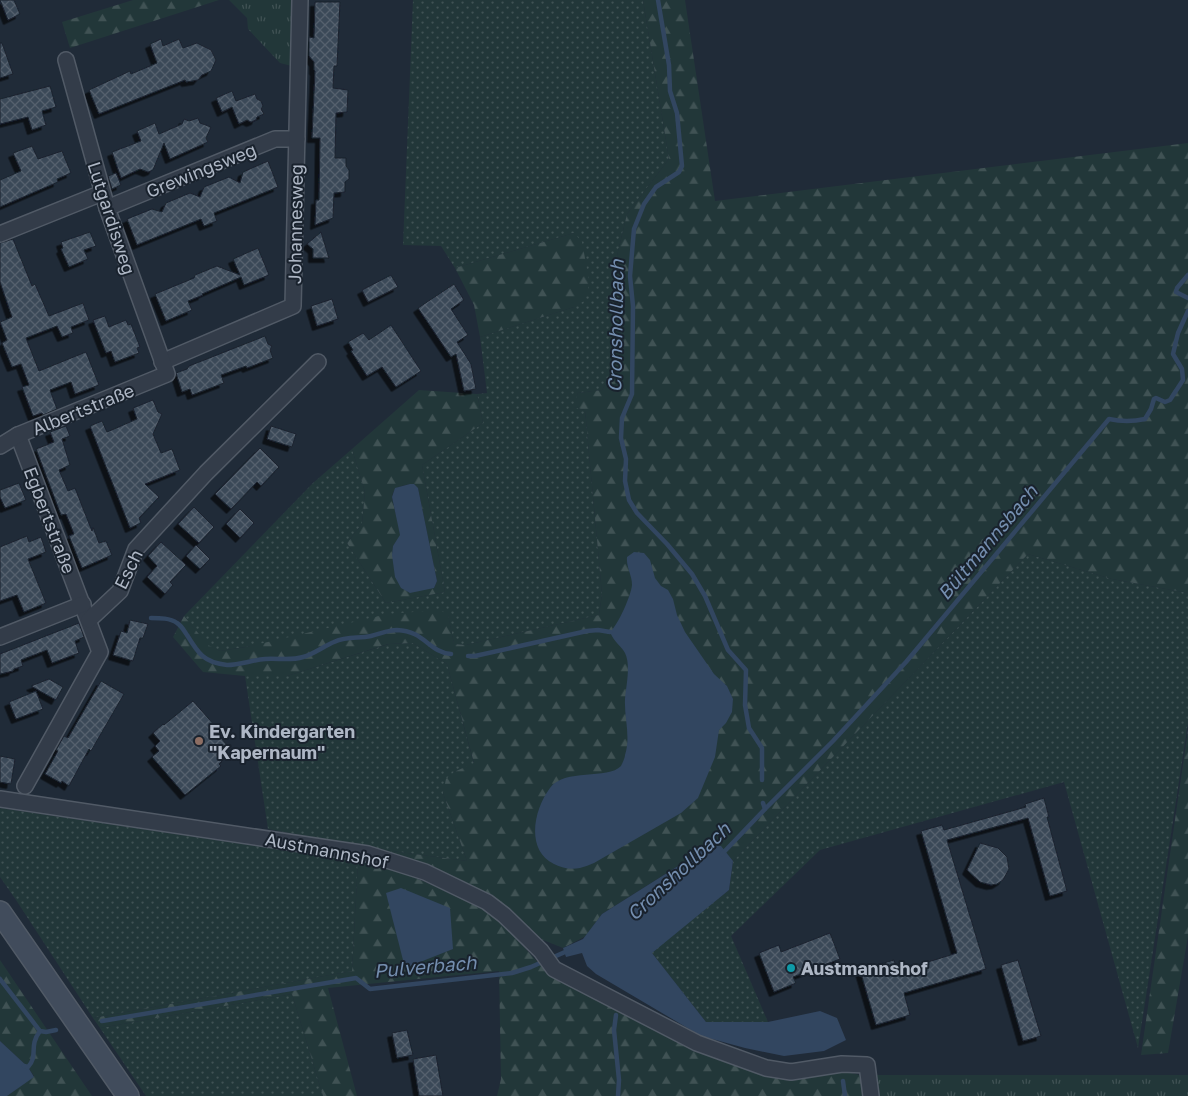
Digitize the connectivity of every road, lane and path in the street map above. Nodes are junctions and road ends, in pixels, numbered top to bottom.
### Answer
1 (300, 0) edge
2 (66, 60) dead end
3 (297, 139) junction
4 (102, 192) junction
5 (107, 208) junction
6 (0, 234) edge
7 (318, 362) dead end
8 (164, 368) junction
9 (18, 435) junction
10 (0, 446) edge
11 (83, 604) junction
12 (89, 620) junction
13 (0, 637) edge
14 (25, 786) dead end
15 (0, 799) edge
16 (0, 912) edge
17 (128, 1096) edge
18 (871, 1096) edge

1 - 3 street, Johannesweg
2 - 4 street, Lutgardisweg
3 - 5 street, Grewingsweg
3 - 8 street, Johannesweg
4 - 5 street, Lutgardisweg
4 - 6 street
5 - 8 street, Lutgardisweg
7 - 12 street, Esch
8 - 9 street, Albertstraße
9 - 10 street, Albertstraße
9 - 11 street, Egbertstraße
11 - 12 street, Egbertstraße
11 - 13 street
12 - 14 street
15 - 18 street, Austmannshof
16 - 17 main road

